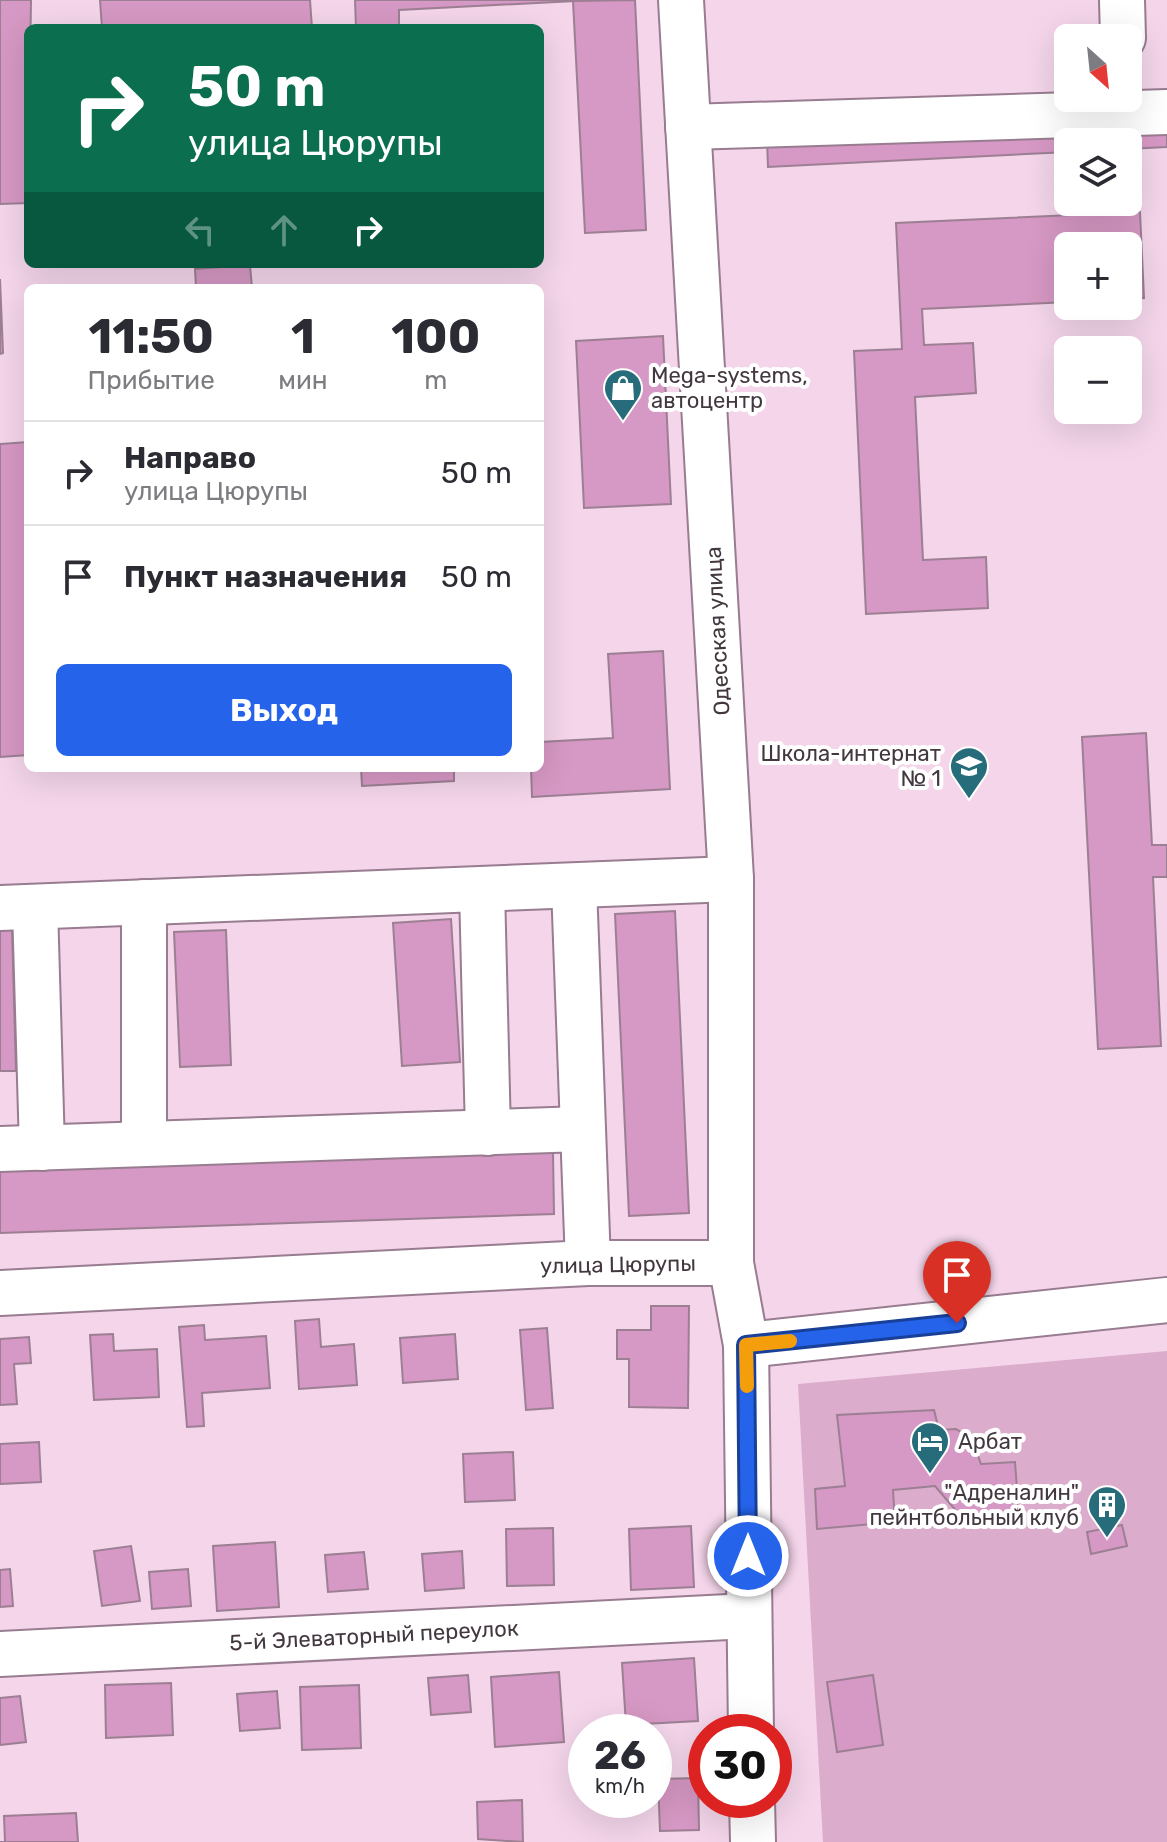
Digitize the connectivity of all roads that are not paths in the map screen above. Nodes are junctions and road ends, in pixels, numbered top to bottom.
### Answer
1 (681, 0) edge
2 (1122, 0) edge
3 (1123, 24) edge
4 (1054, 111) edge
5 (688, 127) junction
6 (731, 879) junction
7 (574, 886) junction
8 (482, 889) junction
9 (144, 902) junction
10 (18, 907) edge
11 (582, 1129) junction
12 (488, 1133) junction
13 (144, 1144) junction
14 (21, 1148) edge
15 (588, 1263) junction
16 (731, 1263) junction
17 (0, 1293) edge
18 (1167, 1300) edge
19 (746, 1345) junction
20 (748, 1616) junction
21 (0, 1654) edge
22 (751, 1714) edge
23 (752, 1818) edge
24 (753, 1842) edge

1 - 5 street, Одесская улица
2 - 3 street
4 - 5 street
5 - 6 street, Одесская улица
6 - 7 street
6 - 16 street, Одесская улица
7 - 8 street
7 - 11 street
8 - 9 street
8 - 12 street
9 - 10 street
9 - 13 street
10 - 14 street
11 - 12 street
11 - 15 street
12 - 13 street
13 - 14 street
15 - 16 street, улица Цюрупы
15 - 17 street, улица Цюрупы
16 - 19 street
18 - 19 street
19 - 20 street
20 - 21 street, 5-й Элеваторный переулок
20 - 22 street
23 - 24 street

